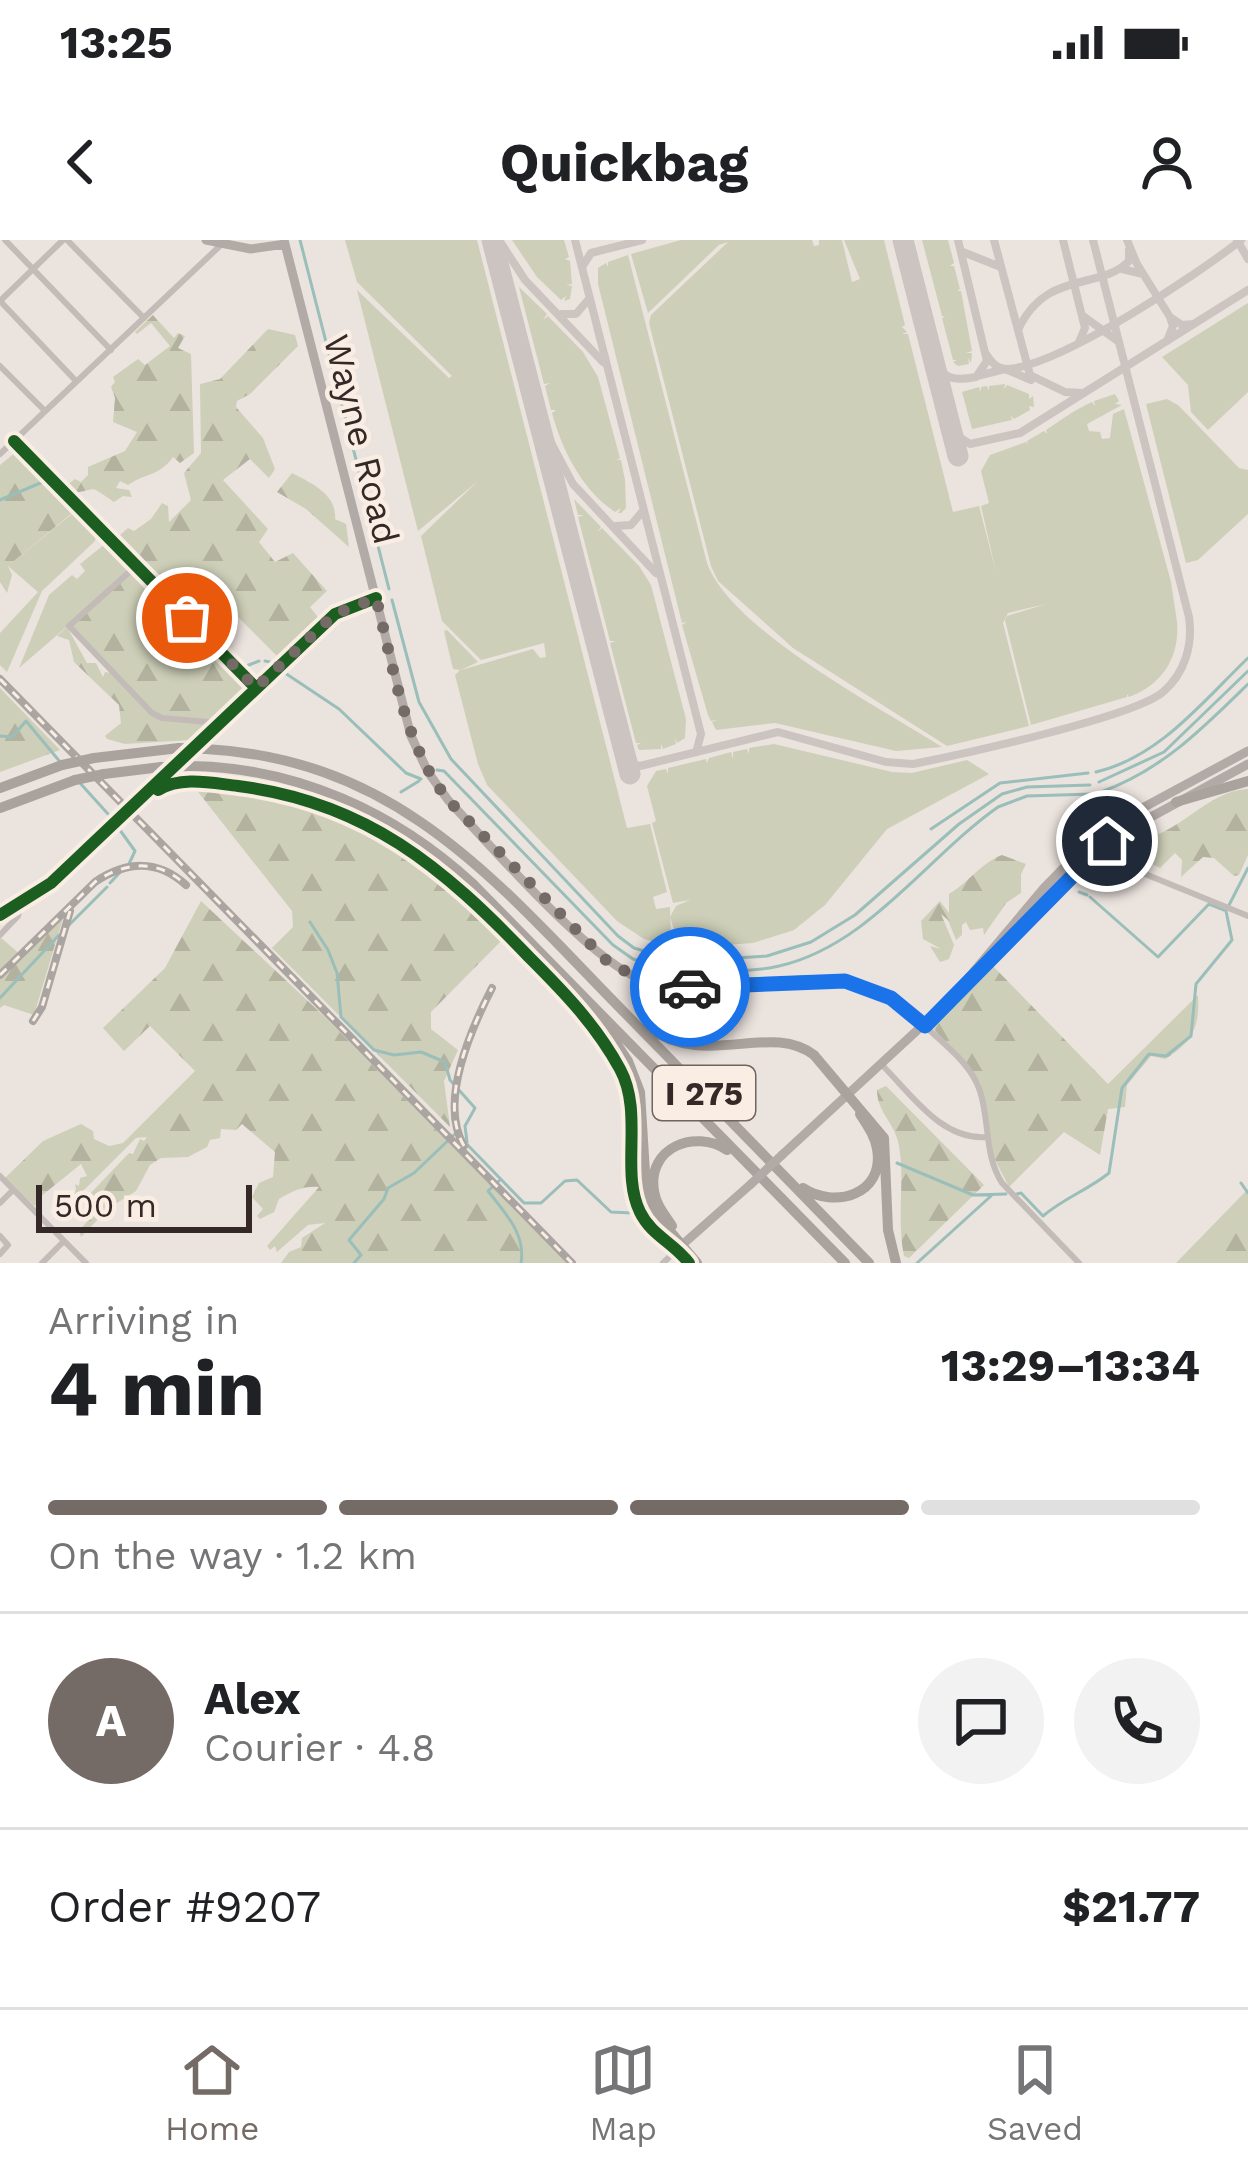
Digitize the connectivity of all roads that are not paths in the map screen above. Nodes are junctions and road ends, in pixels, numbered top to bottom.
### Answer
1 (5, 240) edge
2 (65, 240) edge
3 (206, 240) edge
4 (224, 242) edge
5 (285, 242) edge
6 (33, 269) junction
7 (0, 301) edge
8 (144, 318) junction
9 (111, 350) junction
10 (0, 366) edge
11 (77, 382) junction
12 (45, 412) junction
13 (0, 433) edge
14 (13, 443) junction
15 (0, 454) edge
16 (136, 566) junction
17 (376, 598) junction
18 (256, 688) junction
19 (220, 723) junction
20 (1248, 751) edge
21 (1248, 764) edge
22 (1248, 781) edge
23 (0, 788) edge
24 (1176, 802) junction
25 (0, 808) edge
26 (1144, 813) junction
27 (1093, 853) junction
28 (1048, 892) junction
29 (21, 905) junction
30 (0, 915) edge
31 (1248, 916) edge
32 (538, 924) junction
33 (0, 935) edge
34 (526, 938) junction
35 (925, 1026) junction
36 (882, 1065) junction
37 (848, 1096) junction
38 (733, 1122) junction
39 (987, 1137) junction
40 (0, 1176) edge
41 (14, 1190) junction
42 (0, 1203) edge
43 (800, 1217) junction
44 (0, 1236) edge
45 (64, 1241) junction
46 (682, 1245) junction
47 (0, 1254) edge
48 (42, 1263) edge
49 (86, 1263) edge
50 (662, 1263) edge
51 (697, 1263) edge
52 (845, 1263) edge
53 (869, 1263) edge
54 (896, 1263) edge
55 (1079, 1263) edge

1 - 6 street
2 - 6 street
2 - 8 street
3 - 4 main road, Wayne Road
4 - 5 main road, Wayne Road
4 - 8 street
5 - 17 main road, Wayne Road
6 - 7 street
6 - 9 street
7 - 11 street
8 - 9 street
9 - 11 street
10 - 12 street
11 - 12 street
12 - 14 street
13 - 14 street
14 - 15 street
14 - 16 street
16 - 18 street
16 - 19 street
17 - 18 street
17 - 35 main road, Wayne Road
18 - 19 street
19 - 29 street
20 - 26 main road
21 - 24 main road
22 - 24 highway
23 - 32 highway, I 275, bridge
24 - 26 main road
25 - 34 highway, I 275, bridge
26 - 27 main road
26 - 28 main road
27 - 28 main road
27 - 31 street
28 - 35 main road
29 - 30 street
29 - 33 street
32 - 37 highway
32 - 38 highway, I 275
34 - 43 highway, I 275
34 - 46 highway
35 - 36 main road
35 - 39 street
36 - 37 main road
36 - 39 street
37 - 38 highway
37 - 46 main road, bridge
37 - 54 highway
38 - 53 highway, I 275
39 - 55 street
40 - 41 street
41 - 42 street
41 - 45 street
43 - 46 highway
43 - 52 highway, I 275
44 - 47 street
45 - 48 street
45 - 49 street
46 - 50 street
46 - 51 highway

